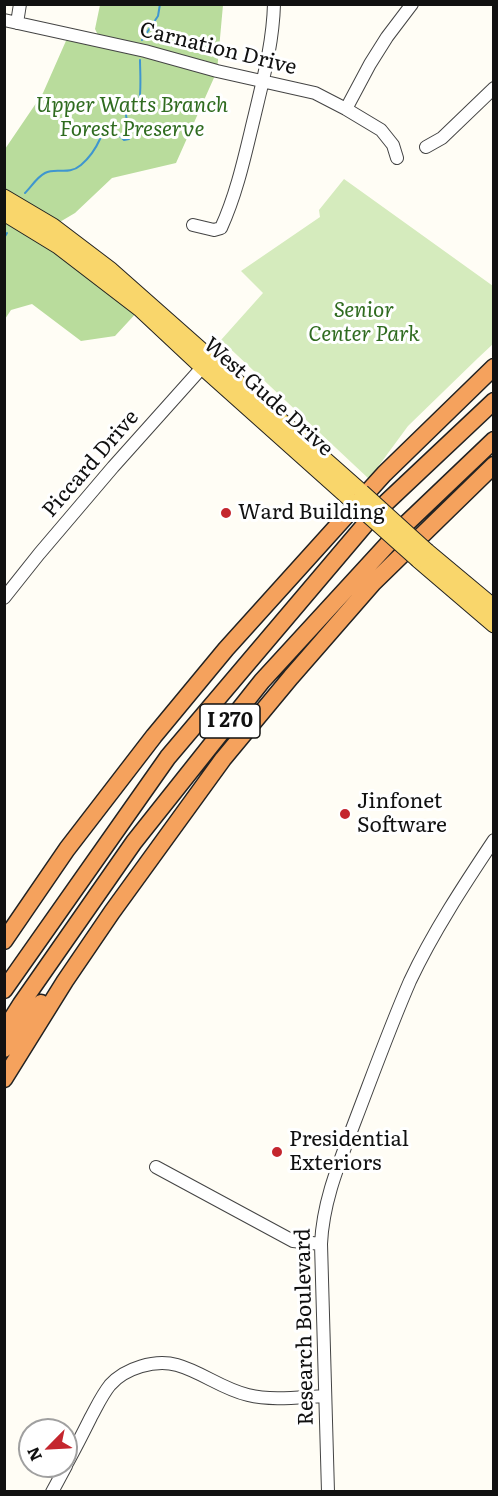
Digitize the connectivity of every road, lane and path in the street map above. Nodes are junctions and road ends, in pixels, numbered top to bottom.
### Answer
1 (20, 4) edge
2 (274, 4) edge
3 (412, 4) edge
4 (11, 21) edge
5 (263, 81) junction
6 (494, 88) edge
7 (346, 110) junction
8 (426, 147) dead end
9 (398, 158) dead end
10 (4, 197) edge
11 (4, 213) edge
12 (193, 225) dead end
13 (207, 363) junction
14 (494, 367) edge
15 (494, 401) edge
16 (494, 441) edge
17 (494, 465) edge
18 (423, 556) junction
19 (4, 598) edge
20 (494, 607) edge
21 (494, 625) edge
22 (494, 840) edge
23 (112, 912) junction
24 (4, 940) edge
25 (4, 990) edge
26 (4, 1031) edge
27 (4, 1049) edge
28 (4, 1079) edge
29 (156, 1167) dead end
30 (321, 1244) junction
31 (325, 1396) junction
32 (78, 1443) edge
33 (328, 1491) edge

1 - 4 street
2 - 5 street
3 - 7 street
4 - 5 street, Carnation Drive
5 - 7 street, Carnation Drive
5 - 12 street
6 - 8 street
7 - 9 street, Carnation Drive
10 - 13 main road, West Gude Drive
11 - 13 main road, West Gude Drive
13 - 18 main road, West Gude Drive, bridge
13 - 19 street, Piccard Drive
14 - 24 highway, I 270
15 - 25 highway, I 270
16 - 26 highway, I 270
17 - 23 highway, I 270
18 - 20 main road, West Gude Drive
18 - 21 main road, West Gude Drive
22 - 30 street, Research Boulevard
23 - 27 highway
23 - 28 highway, I 270
29 - 30 street
30 - 31 street, Research Boulevard
31 - 32 street
31 - 33 street, Research Boulevard

